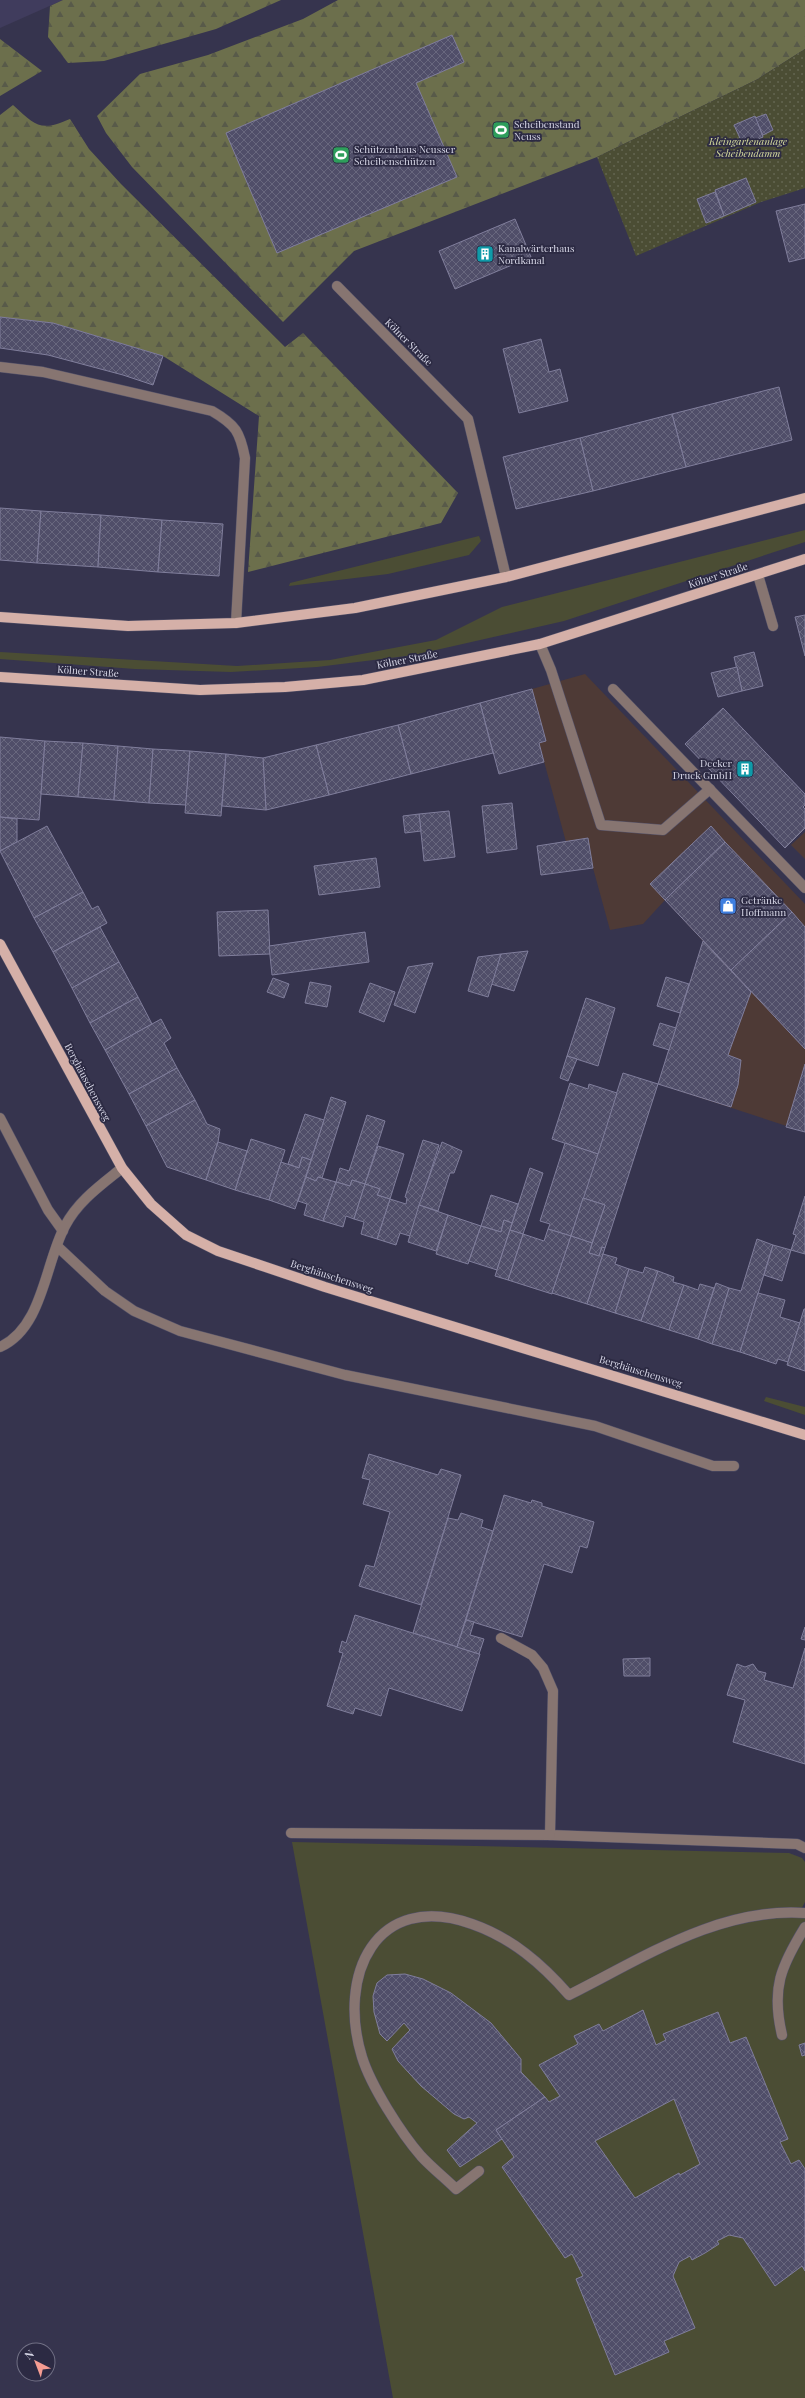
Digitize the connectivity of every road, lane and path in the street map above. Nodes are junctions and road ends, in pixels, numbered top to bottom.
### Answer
1 (337, 286) dead end
2 (0, 367) edge
3 (805, 498) edge
4 (805, 559) edge
5 (758, 575) junction
6 (506, 577) junction
7 (0, 617) edge
8 (236, 623) junction
9 (773, 626) dead end
10 (540, 644) junction
11 (0, 677) edge
12 (613, 689) dead end
13 (710, 789) junction
14 (805, 888) edge
15 (0, 944) edge
16 (0, 1118) edge
17 (122, 1168) junction
18 (63, 1231) junction
19 (58, 1247) junction
20 (0, 1347) edge
21 (805, 1435) edge
22 (734, 1466) dead end
23 (501, 1638) dead end
24 (291, 1833) dead end
25 (550, 1835) junction
26 (805, 1848) edge
27 (805, 1913) edge
28 (805, 1926) edge
29 (782, 2035) dead end
30 (479, 2171) dead end

1 - 6 street, Kölner Straße
2 - 8 street
3 - 6 main road
4 - 5 main road, Kölner Straße
5 - 9 street
5 - 10 main road, Kölner Straße
6 - 8 main road
7 - 8 main road
10 - 11 main road, Kölner Straße
10 - 13 street
12 - 13 street
13 - 14 street
15 - 17 main road, Berghäuschensweg
16 - 18 street
17 - 18 street
17 - 21 main road, Berghäuschensweg
18 - 19 street
19 - 20 street
19 - 22 street
23 - 25 street
24 - 25 street
25 - 26 street
27 - 30 street
28 - 29 street

